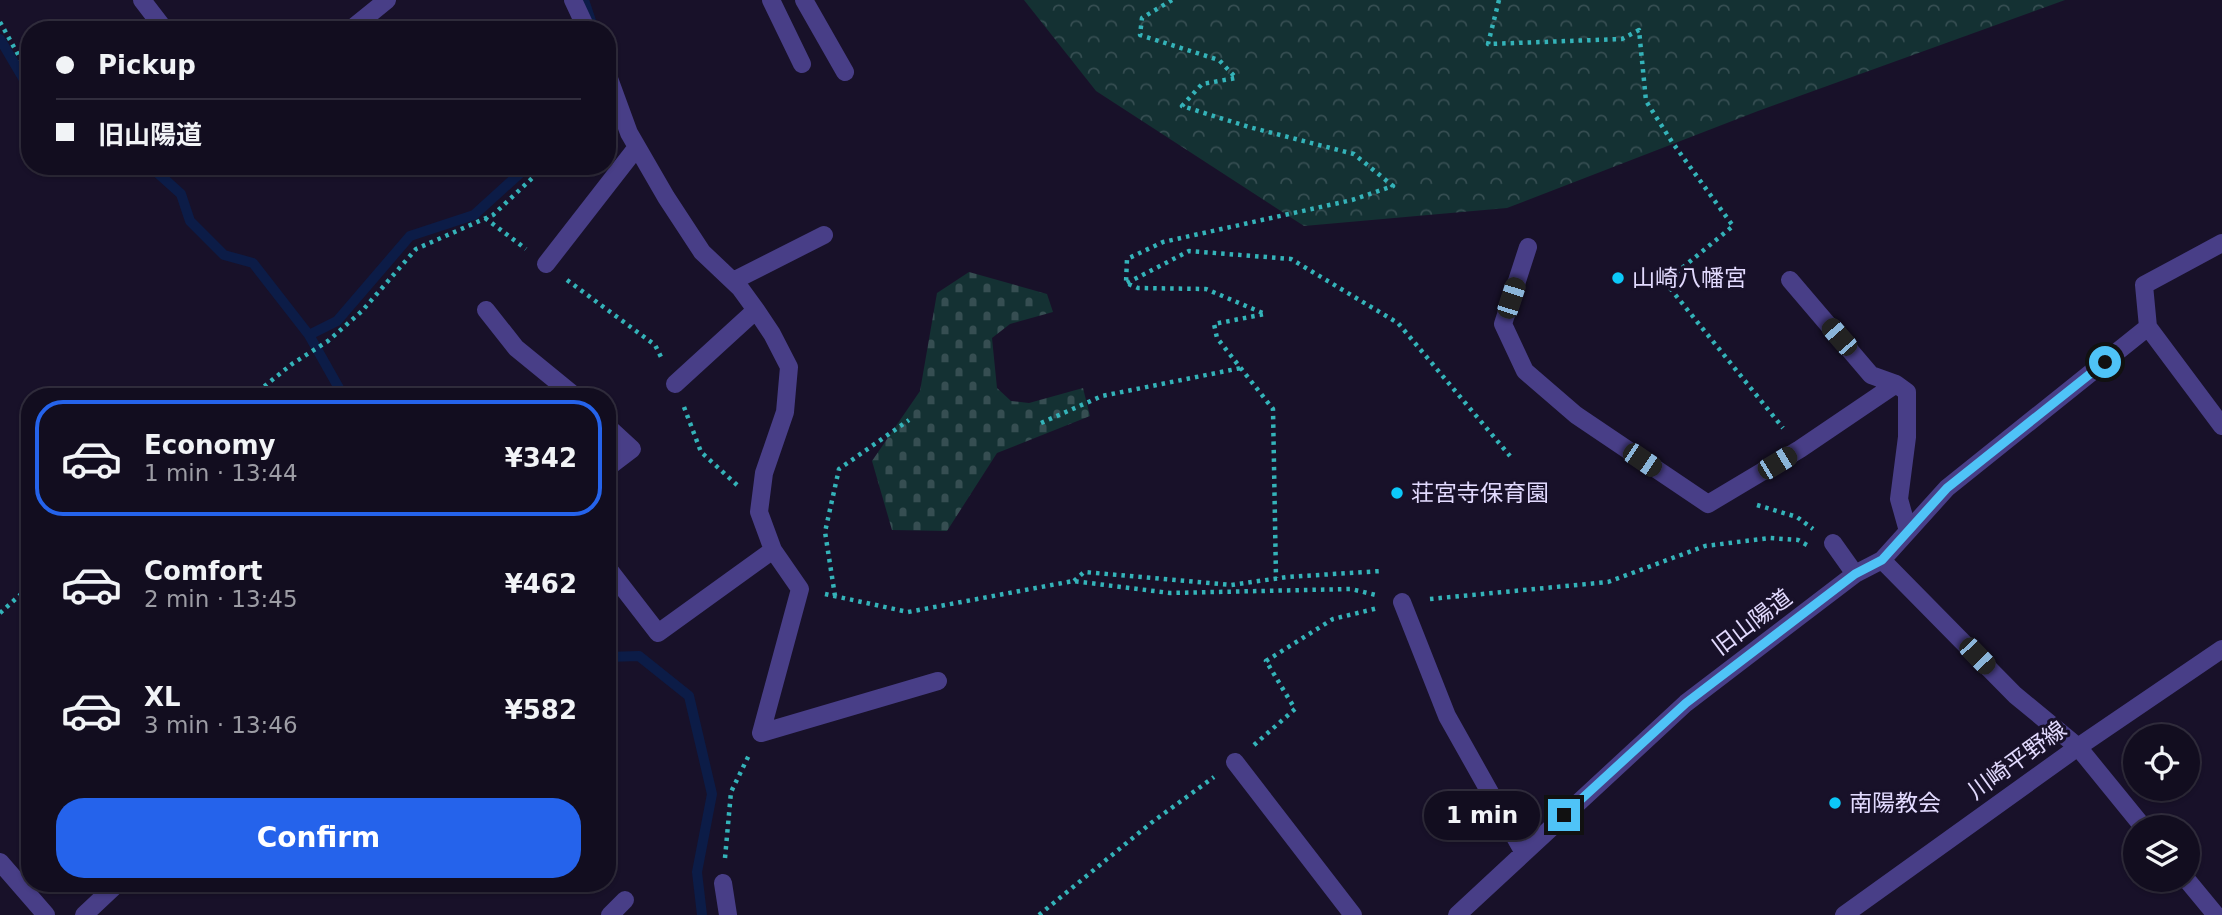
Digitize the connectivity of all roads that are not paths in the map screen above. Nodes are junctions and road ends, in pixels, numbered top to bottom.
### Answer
1 (142, 0) edge
2 (387, 0) edge
3 (573, 0) edge
4 (771, 0) edge
5 (804, 0) edge
6 (158, 21) edge
7 (360, 21) edge
8 (582, 21) edge
9 (802, 64) dead end
10 (845, 72) dead end
11 (616, 98) edge
12 (636, 147) junction
13 (616, 173) edge
14 (614, 175) edge
15 (824, 235) dead end
16 (2222, 243) edge
17 (1528, 247) dead end
18 (546, 264) road end
19 (1790, 280) dead end
20 (733, 281) junction
21 (486, 310) dead end
22 (756, 310) junction
23 (2148, 327) junction
24 (674, 384) road end
25 (1896, 384) junction
26 (565, 388) edge
27 (2222, 426) edge
28 (616, 434) edge
29 (616, 461) edge
30 (1908, 531) junction
31 (1833, 543) road end
32 (773, 550) junction
33 (1882, 560) junction
34 (1855, 574) junction
35 (616, 579) edge
36 (1402, 602) road end
37 (2222, 649) edge
38 (937, 681) dead end
39 (2078, 747) junction
40 (1235, 762) dead end
41 (2133, 815) edge
42 (1524, 853) junction
43 (0, 862) edge
44 (723, 883) road end
45 (21, 886) edge
46 (26, 892) edge
47 (108, 892) edge
48 (2197, 892) edge
49 (625, 900) dead end
50 (46, 915) edge
51 (84, 915) edge
52 (610, 915) edge
53 (728, 915) edge
54 (1353, 915) edge
55 (1457, 915) edge
56 (1844, 915) edge
57 (2216, 915) edge

1 - 6 street
2 - 7 street
3 - 8 street
4 - 9 street
5 - 10 street
11 - 12 street
12 - 13 street
12 - 20 street
14 - 18 street
15 - 20 street
16 - 23 street
17 - 25 street
19 - 25 street
20 - 22 street
21 - 26 street
22 - 24 street
22 - 32 street
23 - 27 street
23 - 30 street
25 - 30 street
28 - 29 street
30 - 33 street
31 - 34 street
32 - 35 street
32 - 38 street
33 - 34 street, 旧山陽道
33 - 39 street
34 - 42 street, 旧山陽道
36 - 42 street
37 - 39 street, 川崎平野線
39 - 41 street
39 - 56 street, 川崎平野線
40 - 54 street
42 - 55 street, 旧山陽道
43 - 45 street
44 - 53 street
46 - 50 street
47 - 51 street
48 - 57 street
49 - 52 street

